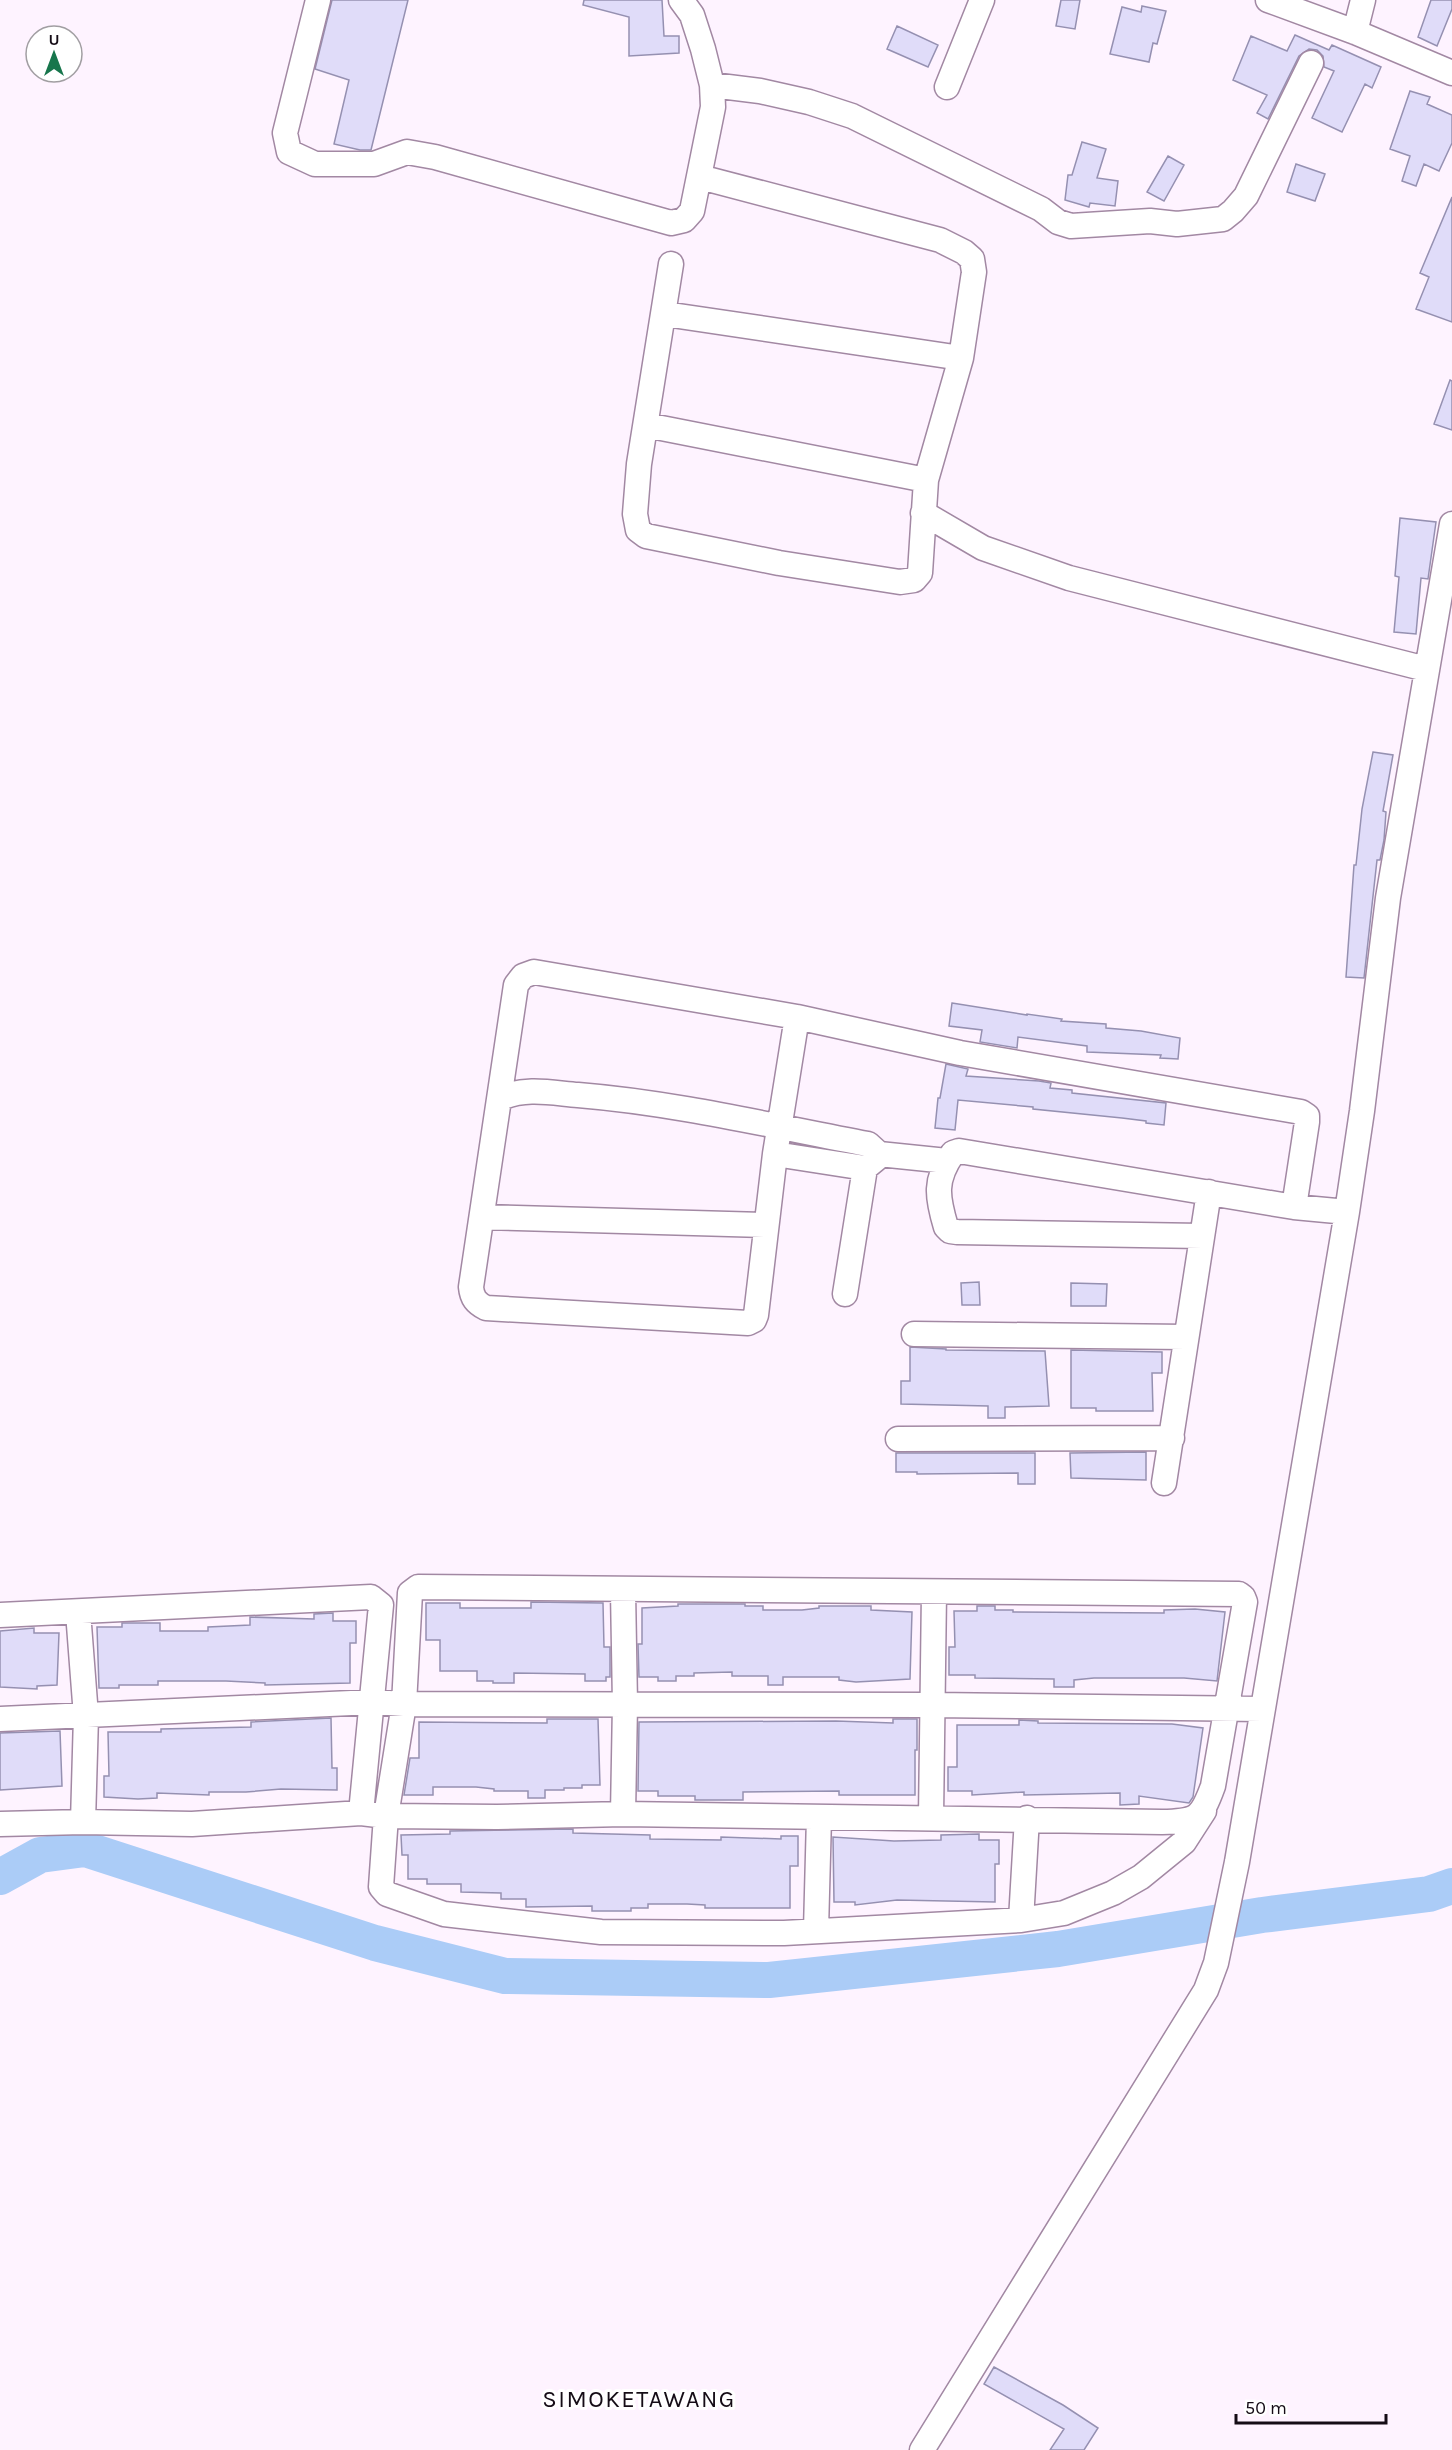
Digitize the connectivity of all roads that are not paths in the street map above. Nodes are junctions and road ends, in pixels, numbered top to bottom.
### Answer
1 (318, 0) edge
2 (681, 0) edge
3 (982, 0) edge
4 (1268, 0) edge
5 (1363, 0) edge
6 (1355, 32) junction
7 (1311, 63) dead end
8 (1452, 73) edge
9 (712, 85) junction
10 (947, 87) dead end
11 (700, 177) junction
12 (671, 264) dead end
13 (665, 314) junction
14 (961, 358) junction
15 (646, 425) junction
16 (926, 480) junction
17 (923, 513) junction
18 (1452, 524) edge
19 (1426, 669) junction
20 (797, 1017) junction
21 (501, 1098) junction
22 (780, 1126) junction
23 (775, 1154) junction
24 (872, 1161) junction
25 (947, 1161) junction
26 (1209, 1192) junction
27 (1294, 1207) junction
28 (1347, 1212) junction
29 (482, 1217) junction
30 (765, 1225) junction
31 (1202, 1236) junction
32 (845, 1294) dead end
33 (914, 1334) dead end
34 (1186, 1337) junction
35 (1172, 1438) junction
36 (898, 1439) dead end
37 (1164, 1483) dead end
38 (623, 1590) junction
39 (934, 1592) junction
40 (78, 1612) junction
41 (0, 1615) edge
42 (373, 1702) junction
43 (404, 1704) junction
44 (625, 1704) junction
45 (933, 1705) junction
46 (1225, 1708) junction
47 (1262, 1709) junction
48 (86, 1716) junction
49 (0, 1719) edge
50 (1204, 1811) junction
51 (361, 1813) junction
52 (623, 1814) junction
53 (387, 1816) junction
54 (819, 1817) junction
55 (931, 1817) junction
56 (1028, 1818) junction
57 (83, 1822) junction
58 (0, 1824) edge
59 (1021, 1920) junction
60 (816, 1930) junction
61 (921, 2450) edge

1 - 11 street
2 - 9 street
3 - 10 street
4 - 6 street
5 - 6 street
6 - 8 street
7 - 9 street
9 - 11 street
11 - 14 street
12 - 13 street
13 - 14 street
13 - 15 street
14 - 16 street
15 - 16 street
15 - 17 street
16 - 17 street
17 - 19 street
18 - 19 street
19 - 28 street
20 - 21 street
20 - 22 street
20 - 27 street
21 - 22 street
21 - 29 street
22 - 23 street
22 - 24 street
23 - 24 street
23 - 30 street
24 - 25 street
24 - 32 street
25 - 26 street
25 - 31 street
26 - 27 street
26 - 31 street
27 - 28 street
28 - 47 street
29 - 30 street
29 - 30 street
31 - 34 street
33 - 34 street
34 - 35 street
35 - 36 street
35 - 37 street
38 - 39 street
38 - 43 street
38 - 44 street
39 - 45 street
39 - 46 street
40 - 41 street
40 - 42 street
40 - 48 street
42 - 43 street
42 - 48 street
42 - 51 street
43 - 44 street
43 - 53 street
44 - 45 street
44 - 52 street
45 - 46 street
45 - 55 street
46 - 47 street
46 - 50 street
47 - 61 street
48 - 49 street
48 - 57 street
50 - 56 street
50 - 59 street
51 - 53 street
51 - 57 street
52 - 53 street
52 - 54 street
53 - 60 street
54 - 55 street
54 - 60 street
55 - 56 street
56 - 59 street
57 - 58 street
59 - 60 street

